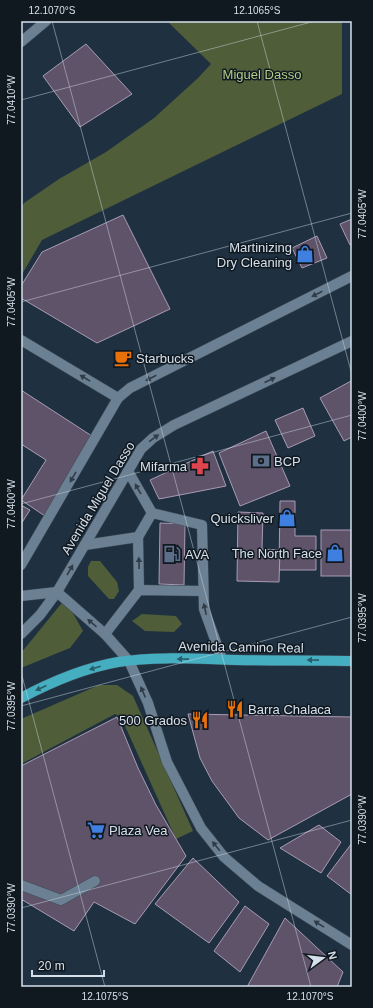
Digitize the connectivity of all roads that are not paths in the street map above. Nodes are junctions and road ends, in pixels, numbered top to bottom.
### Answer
1 (46, 21) edge
2 (21, 42) edge
3 (352, 276) edge
4 (21, 340) edge
5 (352, 342) edge
6 (118, 398) junction
7 (128, 471) junction
8 (152, 513) junction
9 (138, 537) junction
10 (85, 545) junction
11 (21, 565) edge
12 (139, 590) junction
13 (203, 591) junction
14 (57, 592) junction
15 (21, 596) edge
16 (21, 634) edge
17 (105, 634) junction
18 (222, 659) junction
19 (129, 661) junction
20 (352, 661) edge
21 (21, 698) edge
22 (95, 881) dead end
23 (21, 884) edge
24 (352, 944) edge

1 - 2 street
3 -> 6 street
6 -> 4 street
7 -> 5 street, Avenida Miguel Dasso
6 -> 11 street
8 -> 7 street
7 - 10 street, Avenida Miguel Dasso
8 - 9 street
8 - 13 street
9 - 10 street
12 -> 9 street
14 -> 10 street, Avenida Miguel Dasso
12 - 13 street
12 - 17 street
18 -> 13 street
14 - 15 street
14 - 16 street, Avenida Miguel Dasso
17 -> 14 street
17 - 19 street
18 -> 19 main road, Avenida Camino Real
20 -> 18 main road, Avenida Camino Real
19 -> 21 main road, Avenida Camino Real
24 -> 19 street
22 - 23 street

